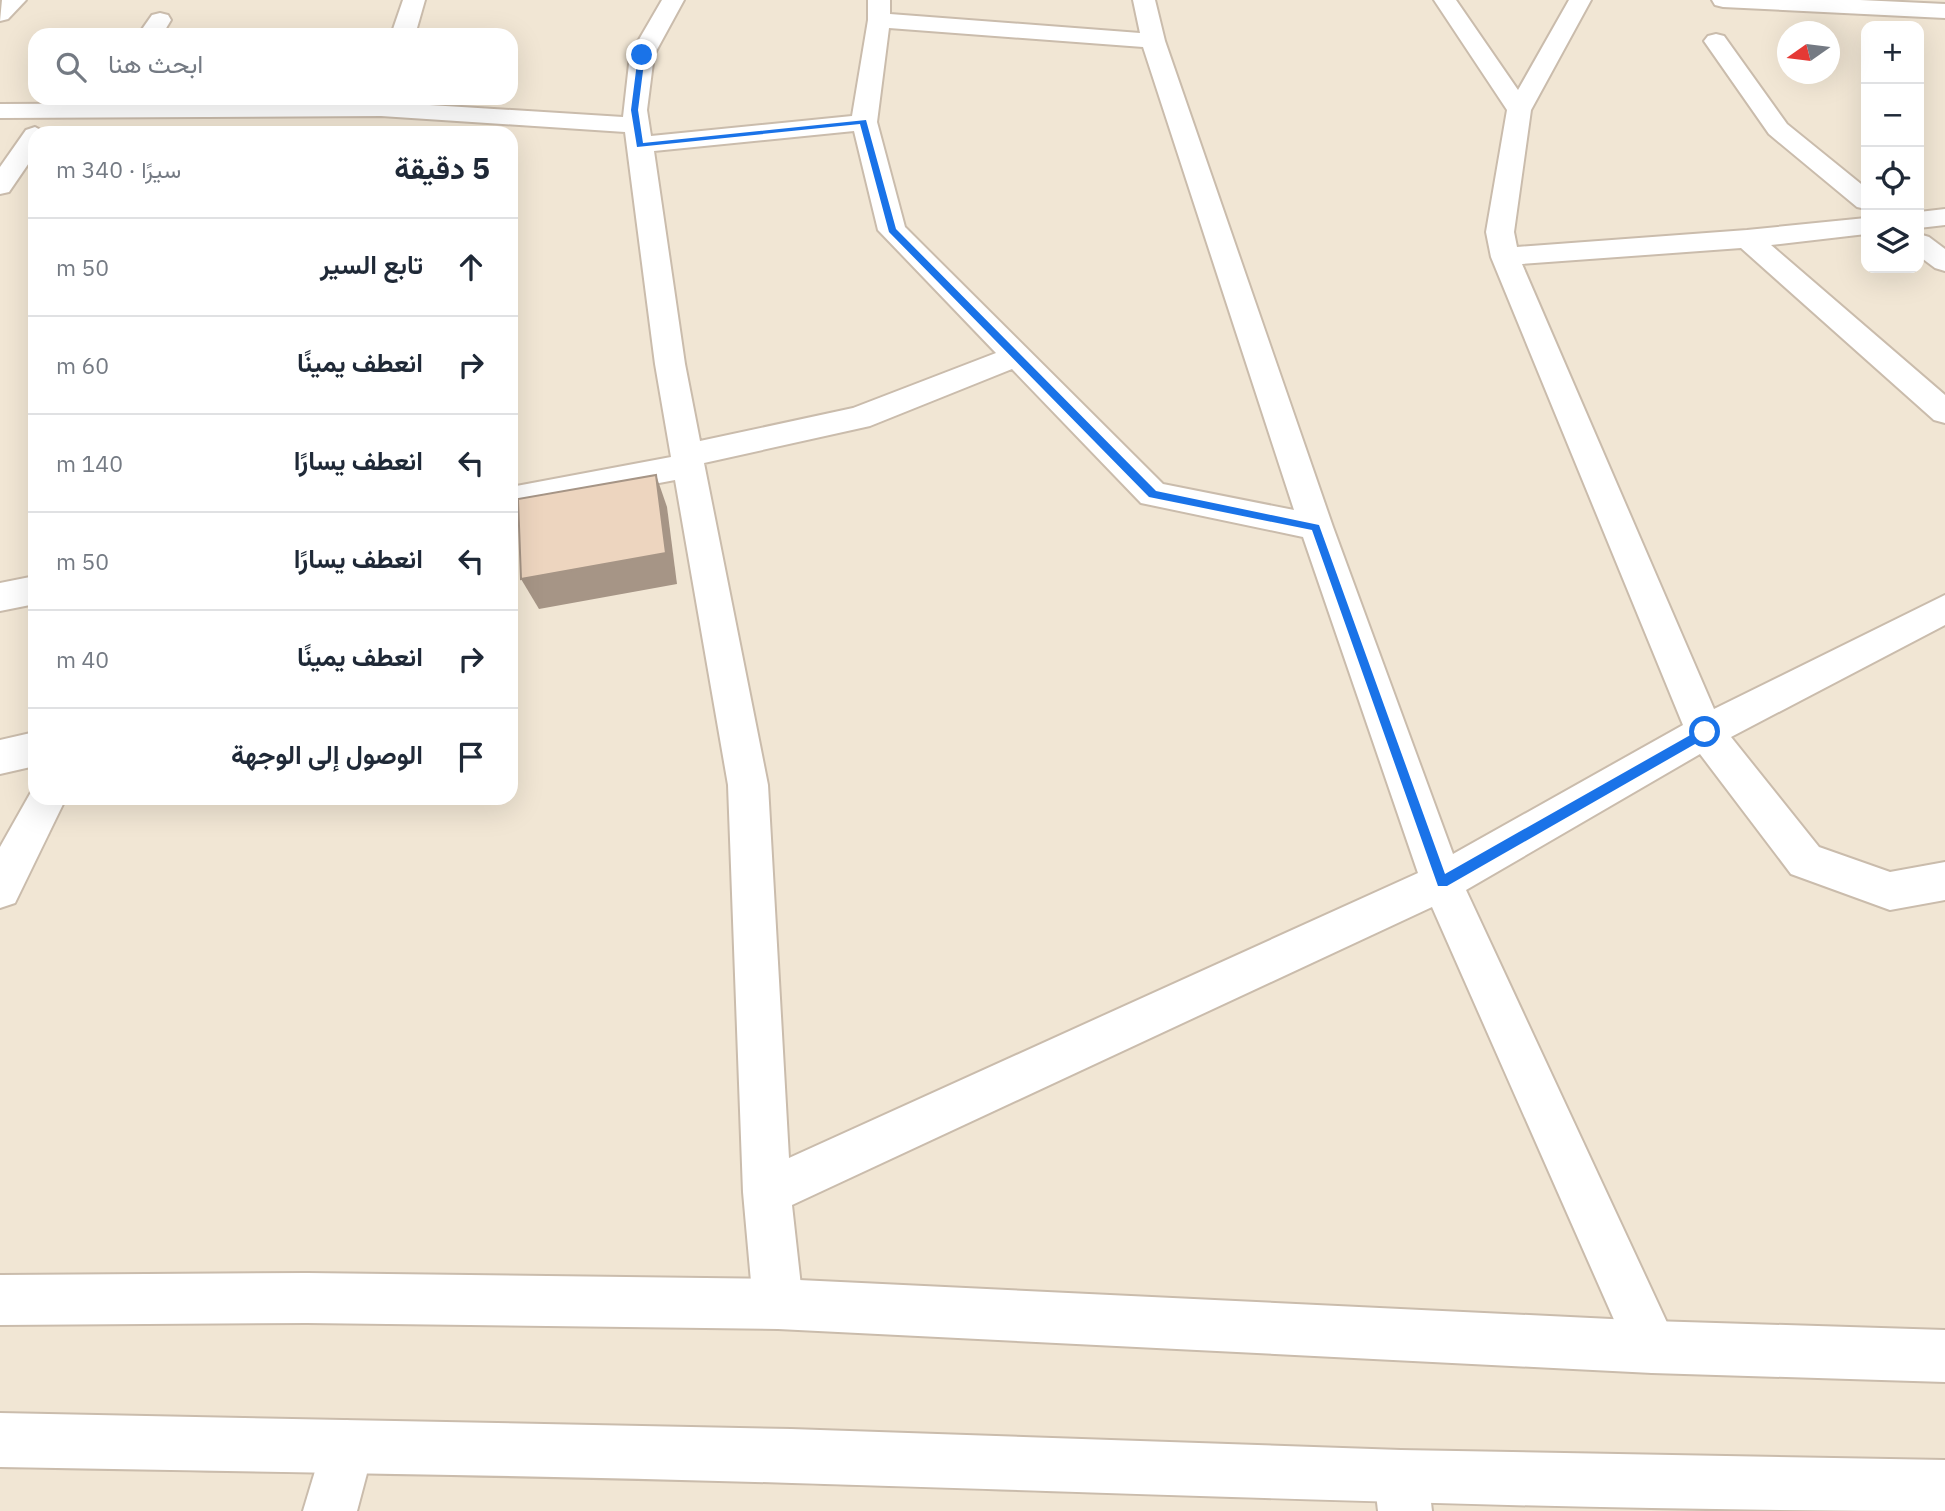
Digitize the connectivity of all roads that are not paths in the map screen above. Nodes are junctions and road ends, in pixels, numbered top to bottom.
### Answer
1 (15, 0) edge
2 (414, 0) edge
3 (673, 0) edge
4 (1144, 0) edge
5 (1445, 0) edge
6 (1580, 0) edge
7 (1723, 0) edge
8 (879, 10) edge
9 (1945, 11) edge
10 (0, 14) edge
11 (405, 28) edge
12 (1153, 41) junction
13 (1716, 41) dead end
14 (97, 105) edge
15 (383, 105) edge
16 (391, 105) edge
17 (1519, 110) junction
18 (0, 111) edge
19 (51, 111) junction
20 (863, 122) junction
21 (41, 126) edge
22 (372, 126) edge
23 (638, 135) junction
24 (28, 146) edge
25 (0, 186) edge
26 (1861, 197) edge
27 (1945, 217) edge
28 (1924, 219) edge
29 (1861, 227) edge
30 (1747, 239) junction
31 (1924, 247) edge
32 (1505, 257) junction
33 (1945, 262) edge
34 (1016, 356) junction
35 (1945, 412) edge
36 (688, 460) junction
37 (518, 497) edge
38 (1316, 527) junction
39 (28, 591) edge
40 (0, 597) edge
41 (1945, 610) edge
42 (1705, 732) junction
43 (28, 751) edge
44 (0, 757) edge
45 (42, 805) edge
46 (1945, 881) edge
47 (1442, 882) junction
48 (0, 889) edge
49 (767, 1192) junction
50 (0, 1300) edge
51 (778, 1304) junction
52 (1652, 1348) junction
53 (1945, 1356) edge
54 (0, 1440) edge
55 (347, 1447) junction
56 (1945, 1487) edge
57 (1403, 1494) edge
58 (330, 1511) edge

1 - 10 street
2 - 11 street
3 - 23 street
4 - 12 street
5 - 17 street
6 - 17 street
7 - 9 street
8 - 12 street
8 - 20 street
12 - 38 street
13 - 26 street
14 - 19 street
15 - 22 street
16 - 23 street
17 - 32 street
18 - 19 street
19 - 21 street
20 - 23 street
20 - 34 street
23 - 36 street
24 - 25 street
27 - 28 street
29 - 30 street
30 - 32 street
30 - 35 street
31 - 33 street
32 - 42 street
34 - 36 street
34 - 38 street
36 - 37 street
36 - 49 street
38 - 47 street
39 - 40 street
41 - 42 street
42 - 46 street
42 - 47 street
43 - 44 street
45 - 48 street
47 - 49 street
47 - 52 street
49 - 51 street
50 - 51 street
51 - 52 street
52 - 53 street
54 - 55 street
55 - 57 street
55 - 58 street
56 - 57 street

